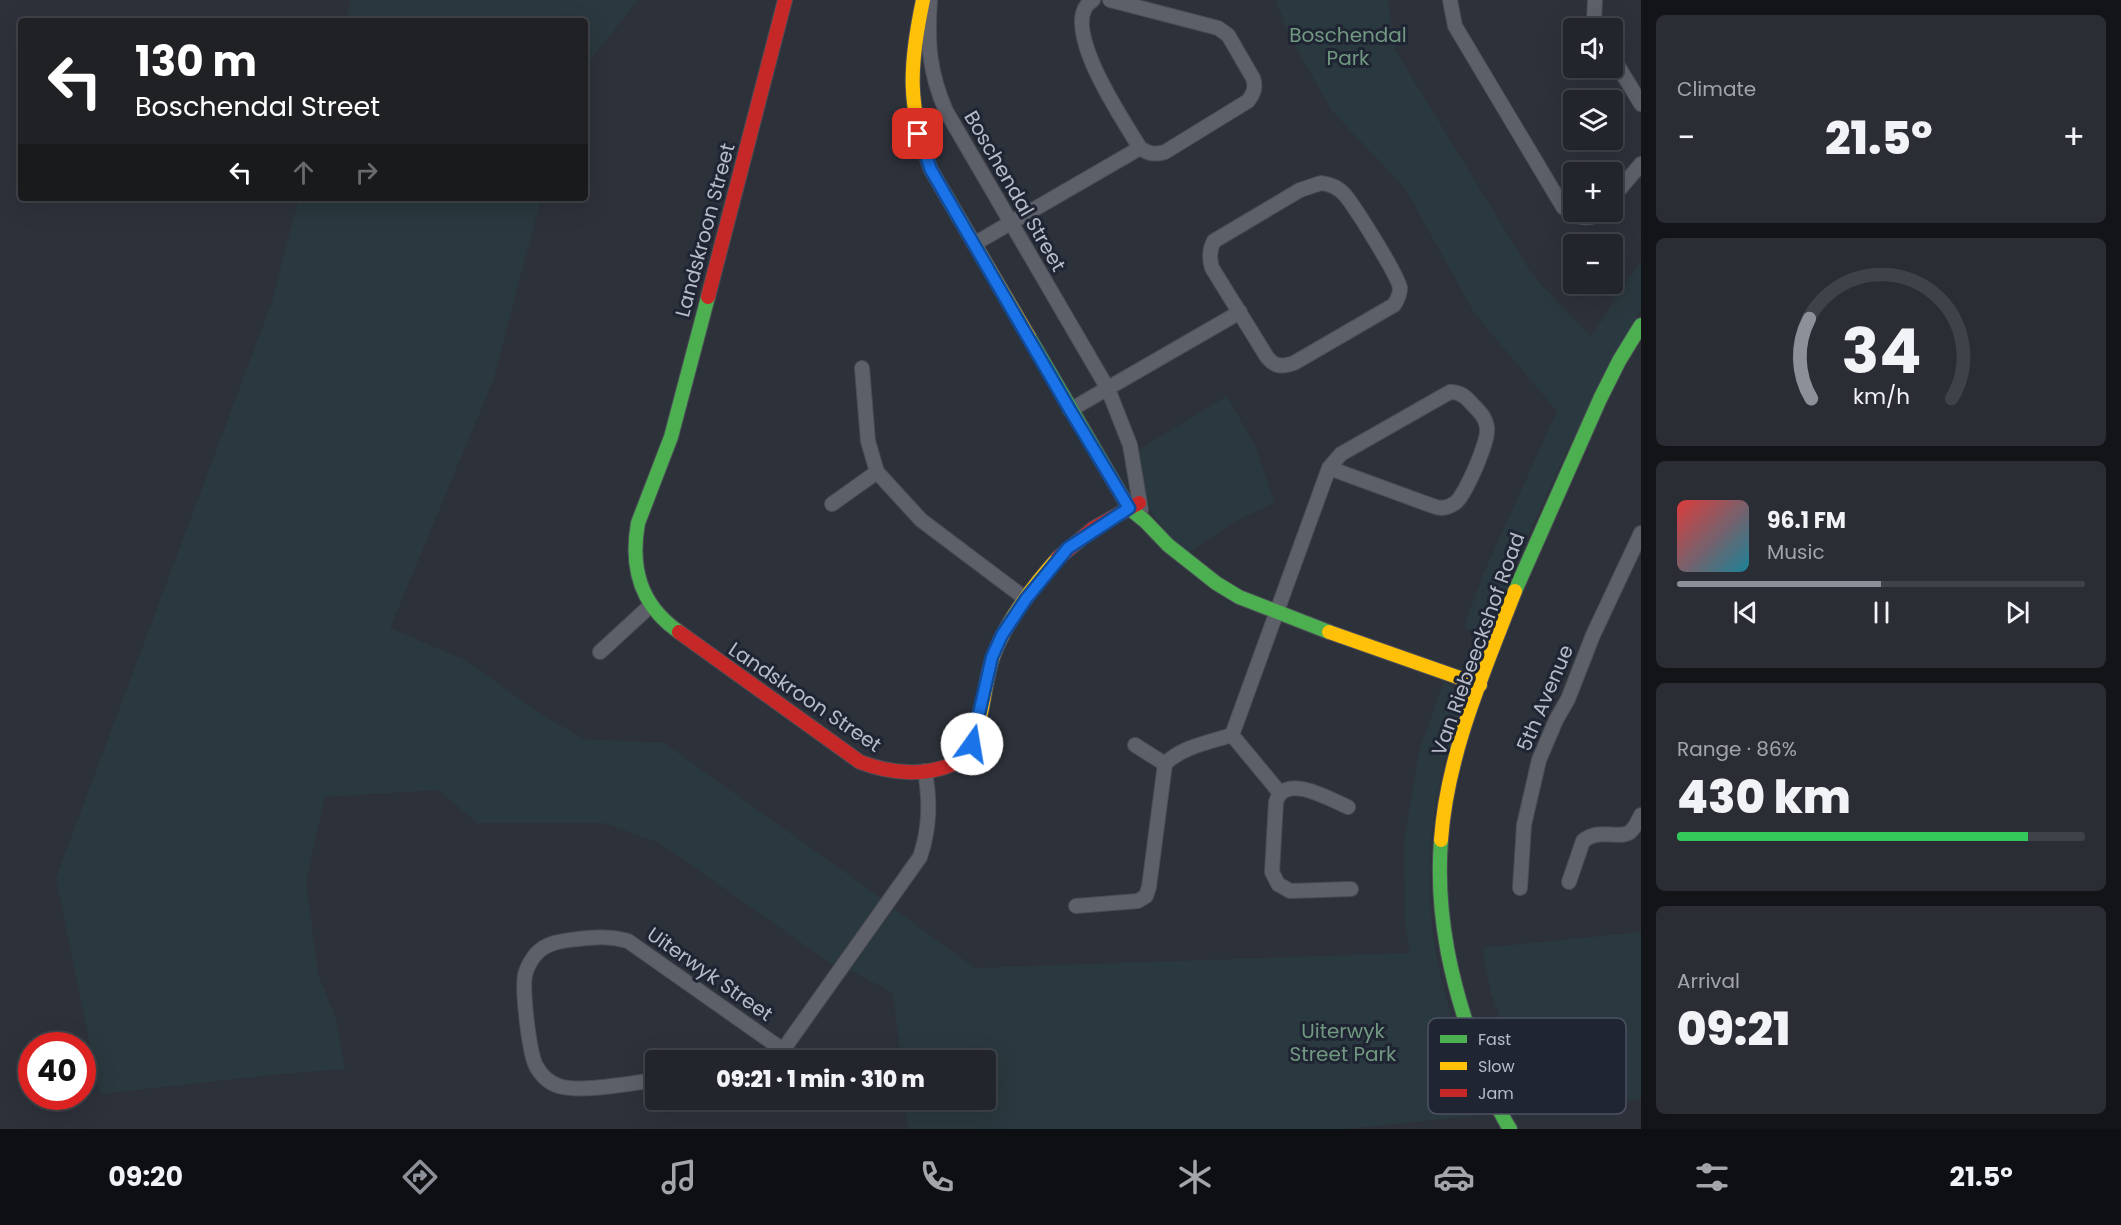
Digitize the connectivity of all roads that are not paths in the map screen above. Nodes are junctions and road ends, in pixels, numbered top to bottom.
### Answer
1 (785, 0) edge
2 (927, 0) edge
3 (1093, 0) edge
4 (1110, 0) edge
5 (1450, 0) edge
6 (1594, 0) edge
7 (1595, 18) edge
8 (1623, 74) edge
9 (1641, 104) edge
10 (1140, 148) junction
11 (1641, 164) edge
12 (1623, 185) edge
13 (1563, 207) edge
14 (1011, 222) junction
15 (974, 244) junction
16 (1239, 312) junction
17 (1641, 326) edge
18 (862, 368) dead end
19 (1108, 389) junction
20 (1070, 410) junction
21 (1329, 468) junction
22 (877, 472) junction
23 (832, 504) dead end
24 (1134, 505) junction
25 (1641, 533) edge
26 (1026, 599) junction
27 (650, 606) junction
28 (1277, 613) junction
29 (600, 652) dead end
30 (1479, 685) junction
31 (1232, 735) junction
32 (1135, 745) dead end
33 (1165, 764) junction
34 (925, 771) junction
35 (1280, 793) junction
36 (1348, 807) dead end
37 (1641, 815) edge
38 (1569, 882) dead end
39 (1520, 888) dead end
40 (1351, 889) dead end
41 (1076, 906) dead end
42 (1464, 1018) edge
43 (783, 1050) joint
44 (645, 1081) edge
45 (1501, 1114) edge
46 (1510, 1129) edge

1 - 27 street, Landskroon Street
2 - 14 street, Boschendal Street
2 - 15 street, Boschendal Street
3 - 10 street
4 - 10 street
5 - 13 street
6 - 7 street
8 - 9 street
10 - 14 street
11 - 12 street
14 - 15 street
14 - 19 street, Boschendal Street
15 - 20 street, Boschendal Street
16 - 16 street
16 - 19 street
17 - 30 street, Van Riebeeckshof Road
18 - 22 street
19 - 20 street
19 - 24 street, Boschendal Street
20 - 24 street, Boschendal Street
21 - 21 street
21 - 28 street
22 - 23 street
22 - 26 street
24 - 26 street, Landskroon Street
24 - 28 street, Boschendal Street
25 - 39 street, 5th Avenue
26 - 34 street, Landskroon Street
27 - 29 street
27 - 34 street, Landskroon Street
28 - 30 street, Boschendal Street
28 - 31 street
30 - 42 street, Van Riebeeckshof Road
31 - 33 street
31 - 35 street
32 - 33 street
33 - 41 street
34 - 43 street
35 - 36 street
35 - 40 street
37 - 38 street
43 - 44 street, Uiterwyk Street
45 - 46 street, Van Riebeeckshof Road

